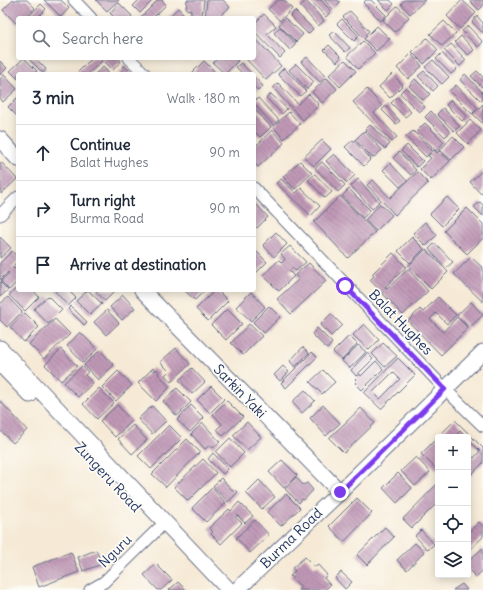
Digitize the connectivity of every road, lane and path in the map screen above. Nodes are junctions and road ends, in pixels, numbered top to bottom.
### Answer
1 (74, 0) edge
2 (89, 16) edge
3 (132, 60) edge
4 (143, 72) edge
5 (0, 140) edge
6 (16, 157) edge
7 (256, 190) edge
8 (16, 199) edge
9 (0, 214) edge
10 (144, 292) edge
11 (0, 348) edge
12 (483, 352) edge
13 (0, 364) edge
14 (445, 389) junction
15 (483, 426) edge
16 (340, 492) junction
17 (158, 529) junction
18 (90, 590) edge
19 (215, 590) edge
20 (229, 590) edge
21 (237, 590) edge

1 - 2 street
3 - 4 street
5 - 6 street
7 - 14 street, Balat Hughes
8 - 9 street
10 - 16 street, Sarkin Yaki
11 - 20 street
12 - 14 street, Burma Road
13 - 17 street, Zungeru Road
14 - 15 street, Balat Hughes
14 - 16 street, Burma Road
16 - 21 street, Burma Road
17 - 18 street, Nguru
17 - 19 street, Zungeru Road

